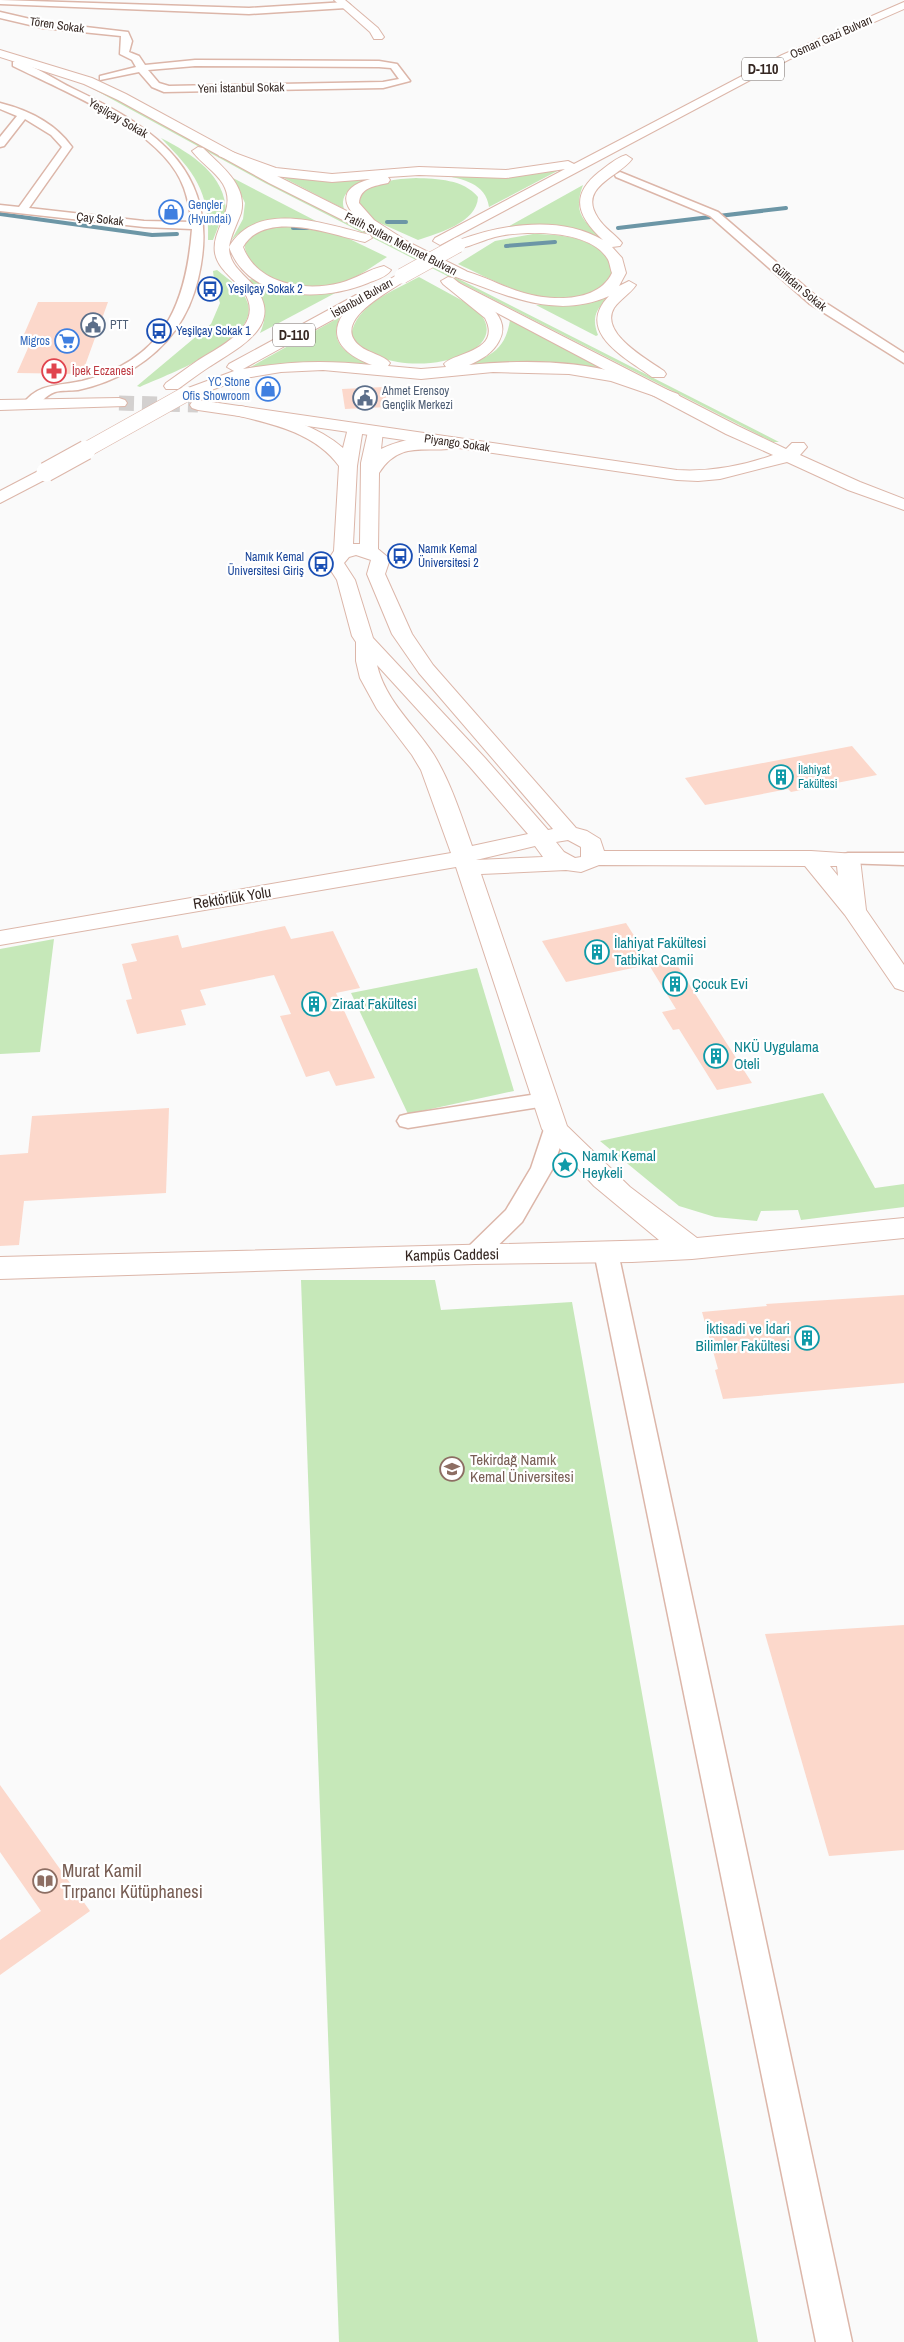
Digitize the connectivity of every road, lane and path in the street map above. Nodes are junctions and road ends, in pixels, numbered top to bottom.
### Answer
1 (0, 1) edge
2 (57, 2) edge
3 (342, 2) edge
4 (904, 5) edge
5 (904, 14) edge
6 (0, 16) edge
7 (119, 19) junction
8 (378, 37) dead end
9 (0, 53) edge
10 (0, 60) edge
11 (16, 64) junction
12 (142, 68) junction
13 (102, 78) junction
14 (88, 81) junction
15 (159, 87) junction
16 (0, 106) edge
17 (24, 114) junction
18 (628, 142) junction
19 (0, 144) edge
20 (647, 144) junction
21 (198, 151) junction
22 (224, 153) junction
23 (620, 175) dead end
24 (473, 188) dead end
25 (483, 201) dead end
26 (0, 208) edge
27 (22, 210) junction
28 (200, 226) junction
29 (365, 238) junction
30 (440, 241) junction
31 (400, 243) junction
32 (458, 245) junction
33 (630, 256) dead end
34 (384, 270) junction
35 (634, 274) dead end
36 (402, 276) junction
37 (454, 278) junction
38 (904, 359) edge
39 (658, 374) junction
40 (185, 395) junction
41 (672, 397) junction
42 (119, 403) tunnel mouth
43 (30, 404) junction
44 (0, 405) edge
45 (241, 411) junction
46 (355, 428) junction
47 (374, 431) junction
48 (455, 443) junction
49 (786, 451) junction
50 (348, 466) junction
51 (371, 472) junction
52 (0, 480) edge
53 (904, 495) edge
54 (0, 498) edge
55 (904, 505) edge
56 (373, 559) junction
57 (342, 561) junction
58 (402, 634) junction
59 (366, 642) junction
60 (568, 833) junction
61 (542, 838) junction
62 (593, 858) junction
63 (812, 858) junction
64 (848, 858) junction
65 (904, 859) edge
66 (466, 863) junction
67 (567, 863) junction
68 (854, 910) junction
69 (0, 938) edge
70 (904, 984) edge
71 (544, 1100) junction
72 (408, 1121) dead end
73 (555, 1129) junction
74 (904, 1228) edge
75 (692, 1249) junction
76 (606, 1252) junction
77 (475, 1254) junction
78 (0, 1268) edge
79 (834, 2342) edge

1 - 2 street
2 - 7 street
3 - 7 street
3 - 8 main road
4 - 18 main road, Osman Gazi Bulvarı / D-110
5 - 20 main road, Osman Gazi Bulvarı / D-110
6 - 7 street, Tören Sokak
7 - 12 street
9 - 14 main road, Fatih Sultan Mehmet Bulvarı
10 - 11 main road, Fatih Sultan Mehmet Bulvarı
11 - 21 main road, Fatih Sultan Mehmet Bulvarı
11 - 28 street, Yeşilçay Sokak
12 - 13 street
12 - 15 street
12 - 15 street, Yeni İstanbul Sokak
13 - 14 street
13 - 15 street, Yeni İstanbul Sokak
14 - 22 main road, Fatih Sultan Mehmet Bulvarı
16 - 17 street
17 - 19 street
17 - 27 street
18 - 22 main road
18 - 30 main road, İstanbul Bulvarı / D-110
20 - 32 main road, İstanbul Bulvarı / D-110
20 - 33 main road
21 - 29 main road, Fatih Sultan Mehmet Bulvarı
21 - 40 main road
22 - 31 main road, Fatih Sultan Mehmet Bulvarı
23 - 38 street, Gülfidan Sokak
24 - 31 main road
25 - 30 main road
26 - 27 street, Çay Sokak
27 - 28 street, Çay Sokak
28 - 43 street, Yeşilçay Sokak
29 - 34 main road
29 - 37 main road, Fatih Sultan Mehmet Bulvarı
30 - 34 main road, İstanbul Bulvarı / D-110
31 - 37 main road, Fatih Sultan Mehmet Bulvarı
32 - 36 main road, İstanbul Bulvarı / D-110, bridge
32 - 37 main road
34 - 40 main road, İstanbul Bulvarı / D-110
35 - 39 main road
36 - 37 main road
36 - 40 main road, İstanbul Bulvarı / D-110
37 - 39 main road, Fatih Sultan Mehmet Bulvarı
37 - 41 main road, Fatih Sultan Mehmet Bulvarı
39 - 49 main road, Fatih Sultan Mehmet Bulvarı
40 - 41 main road
40 - 45 main road
40 - 52 main road, İstanbul Bulvarı / D-110
40 - 54 main road, İstanbul Bulvarı / D-110, bridge
41 - 49 main road, Fatih Sultan Mehmet Bulvarı
42 - 43 main road
43 - 44 main road
45 - 46 main road, Piyango Sokak
45 - 50 main road
46 - 47 main road, Piyango Sokak
46 - 50 main road
47 - 48 main road, Piyango Sokak
47 - 51 main road
48 - 49 main road, Piyango Sokak
48 - 51 main road
49 - 53 main road
49 - 55 main road
50 - 57 main road
51 - 56 main road
56 - 57 main road
56 - 58 main road
57 - 59 main road
58 - 59 main road
58 - 60 main road
59 - 61 main road
59 - 66 main road
60 - 61 main road
60 - 62 main road
61 - 66 main road
61 - 67 main road
62 - 63 main road
62 - 67 main road
63 - 64 main road
63 - 68 main road
64 - 65 street
64 - 68 main road
66 - 67 main road
66 - 69 main road, Rektörlük Yolu
66 - 71 main road
68 - 70 main road
71 - 72 street
71 - 73 main road
73 - 75 main road
73 - 77 street
74 - 75 main road, Kampüs Caddesi
75 - 76 main road, Kampüs Caddesi
76 - 77 main road, Kampüs Caddesi
76 - 79 street
77 - 78 main road, Kampüs Caddesi

